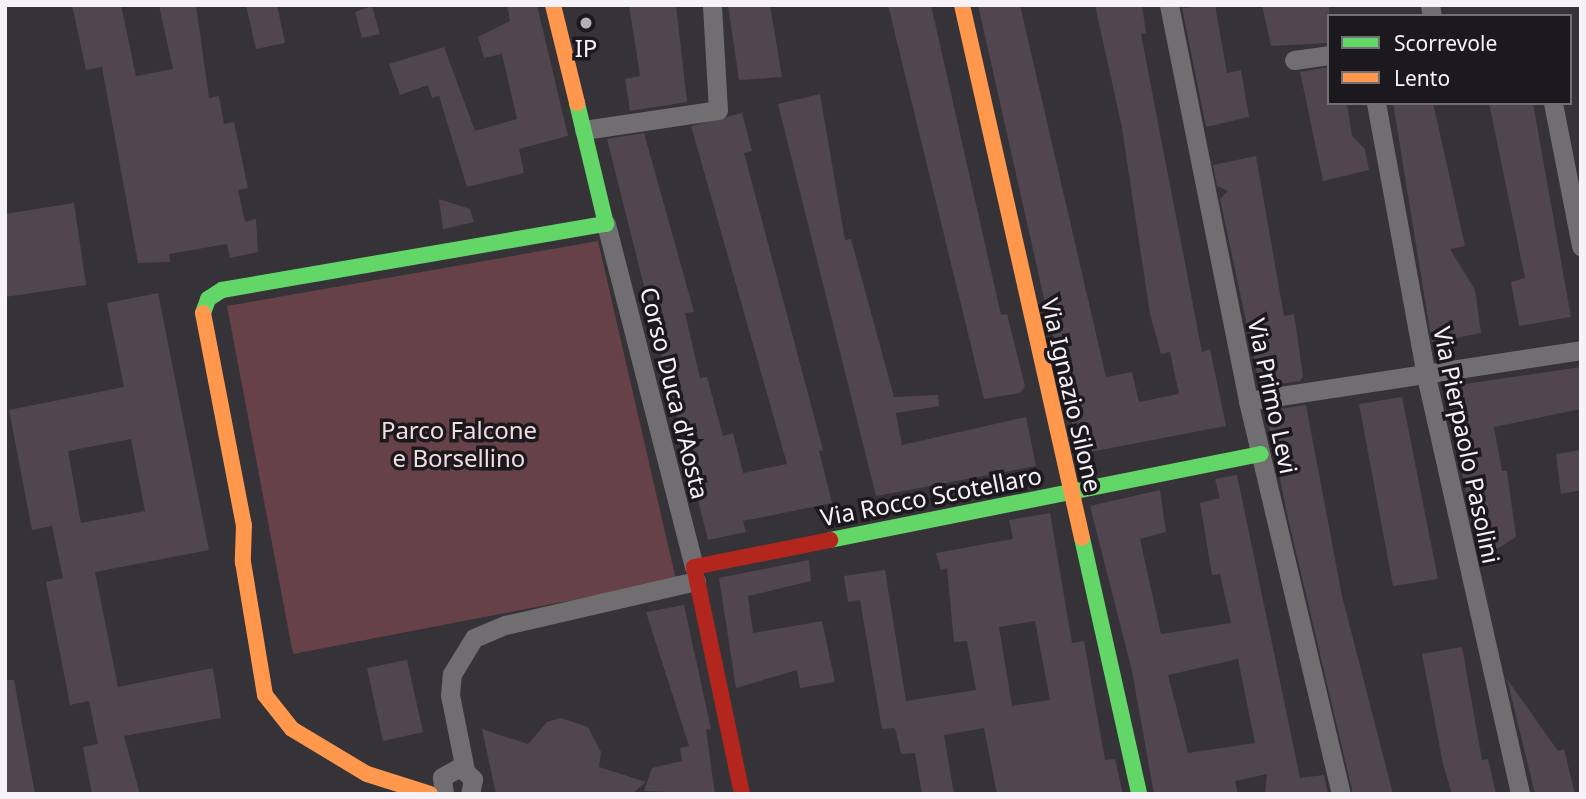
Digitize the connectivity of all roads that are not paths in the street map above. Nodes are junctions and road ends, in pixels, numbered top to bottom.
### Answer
1 (553, 5) edge
2 (712, 5) edge
3 (962, 5) edge
4 (1169, 5) edge
5 (1327, 55) edge
6 (1294, 60) dead end
7 (1376, 105) edge
8 (1553, 105) edge
9 (584, 130) junction
10 (606, 224) junction
11 (1581, 246) edge
12 (1581, 350) edge
13 (1426, 376) junction
14 (1248, 401) junction
15 (1260, 454) junction
16 (1070, 492) junction
17 (695, 574) junction
18 (455, 771) junction
19 (384, 782) junction
20 (472, 793) edge
21 (430, 794) edge
22 (444, 794) edge
23 (742, 794) edge
24 (1139, 794) edge
25 (1341, 794) edge
26 (1520, 794) edge

1 - 9 street, Corso Duca d'Aosta
2 - 9 street
3 - 16 street, Via Ignazio Silone
4 - 14 street, Via Primo Levi
5 - 6 street
7 - 13 street, Via Pierpaolo Pasolini
8 - 11 street
9 - 10 street, Corso Duca d'Aosta
10 - 17 street, Corso Duca d'Aosta
10 - 19 street
12 - 13 street
13 - 14 street
13 - 26 street, Via Pierpaolo Pasolini
14 - 15 street, Via Primo Levi
15 - 16 street, Via Rocco Scotellaro
15 - 25 street, Via Primo Levi
16 - 17 street, Via Rocco Scotellaro
16 - 24 street, Via Ignazio Silone
17 - 18 street
17 - 23 street, Corso Duca d'Aosta
18 - 19 street
18 - 20 street
18 - 22 street
19 - 21 street

